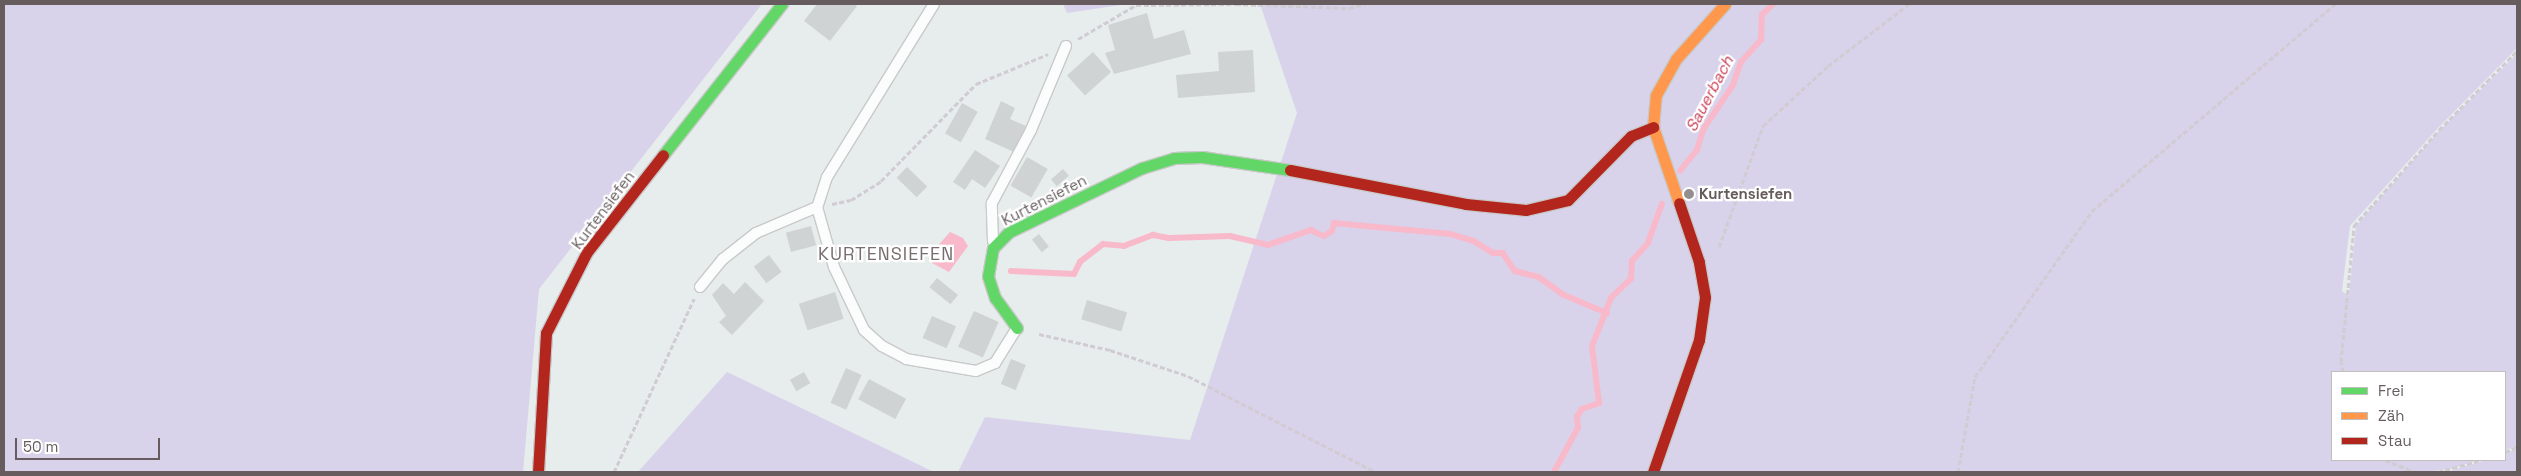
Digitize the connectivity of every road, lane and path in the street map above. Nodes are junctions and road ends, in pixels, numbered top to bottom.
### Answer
1 (782, 4) edge
2 (934, 4) edge
3 (1366, 4) edge
4 (1725, 4) edge
5 (1909, 4) edge
6 (2335, 4) edge
7 (1066, 46) junction
8 (2517, 51) edge
9 (1653, 127) junction
10 (816, 207) junction
11 (993, 248) junction
12 (1699, 262) junction
13 (700, 287) joint
14 (1016, 328) junction
15 (2343, 371) edge
16 (2388, 461) edge
17 (2478, 461) edge
18 (538, 472) edge
19 (614, 472) edge
20 (1376, 472) edge
21 (1653, 472) edge
22 (1958, 472) edge
23 (2415, 472) edge
24 (2438, 472) edge

1 - 18 street, Kurtensiefen
2 - 10 lane
3 - 7 path
4 - 9 street
5 - 12 path
6 - 22 path
7 - 10 path
7 - 11 lane
8 - 15 path
9 - 11 street, Kurtensiefen
9 - 12 street
10 - 13 lane
10 - 14 lane
11 - 14 street
12 - 21 street
13 - 19 path
14 - 20 path
16 - 23 path
17 - 24 path

